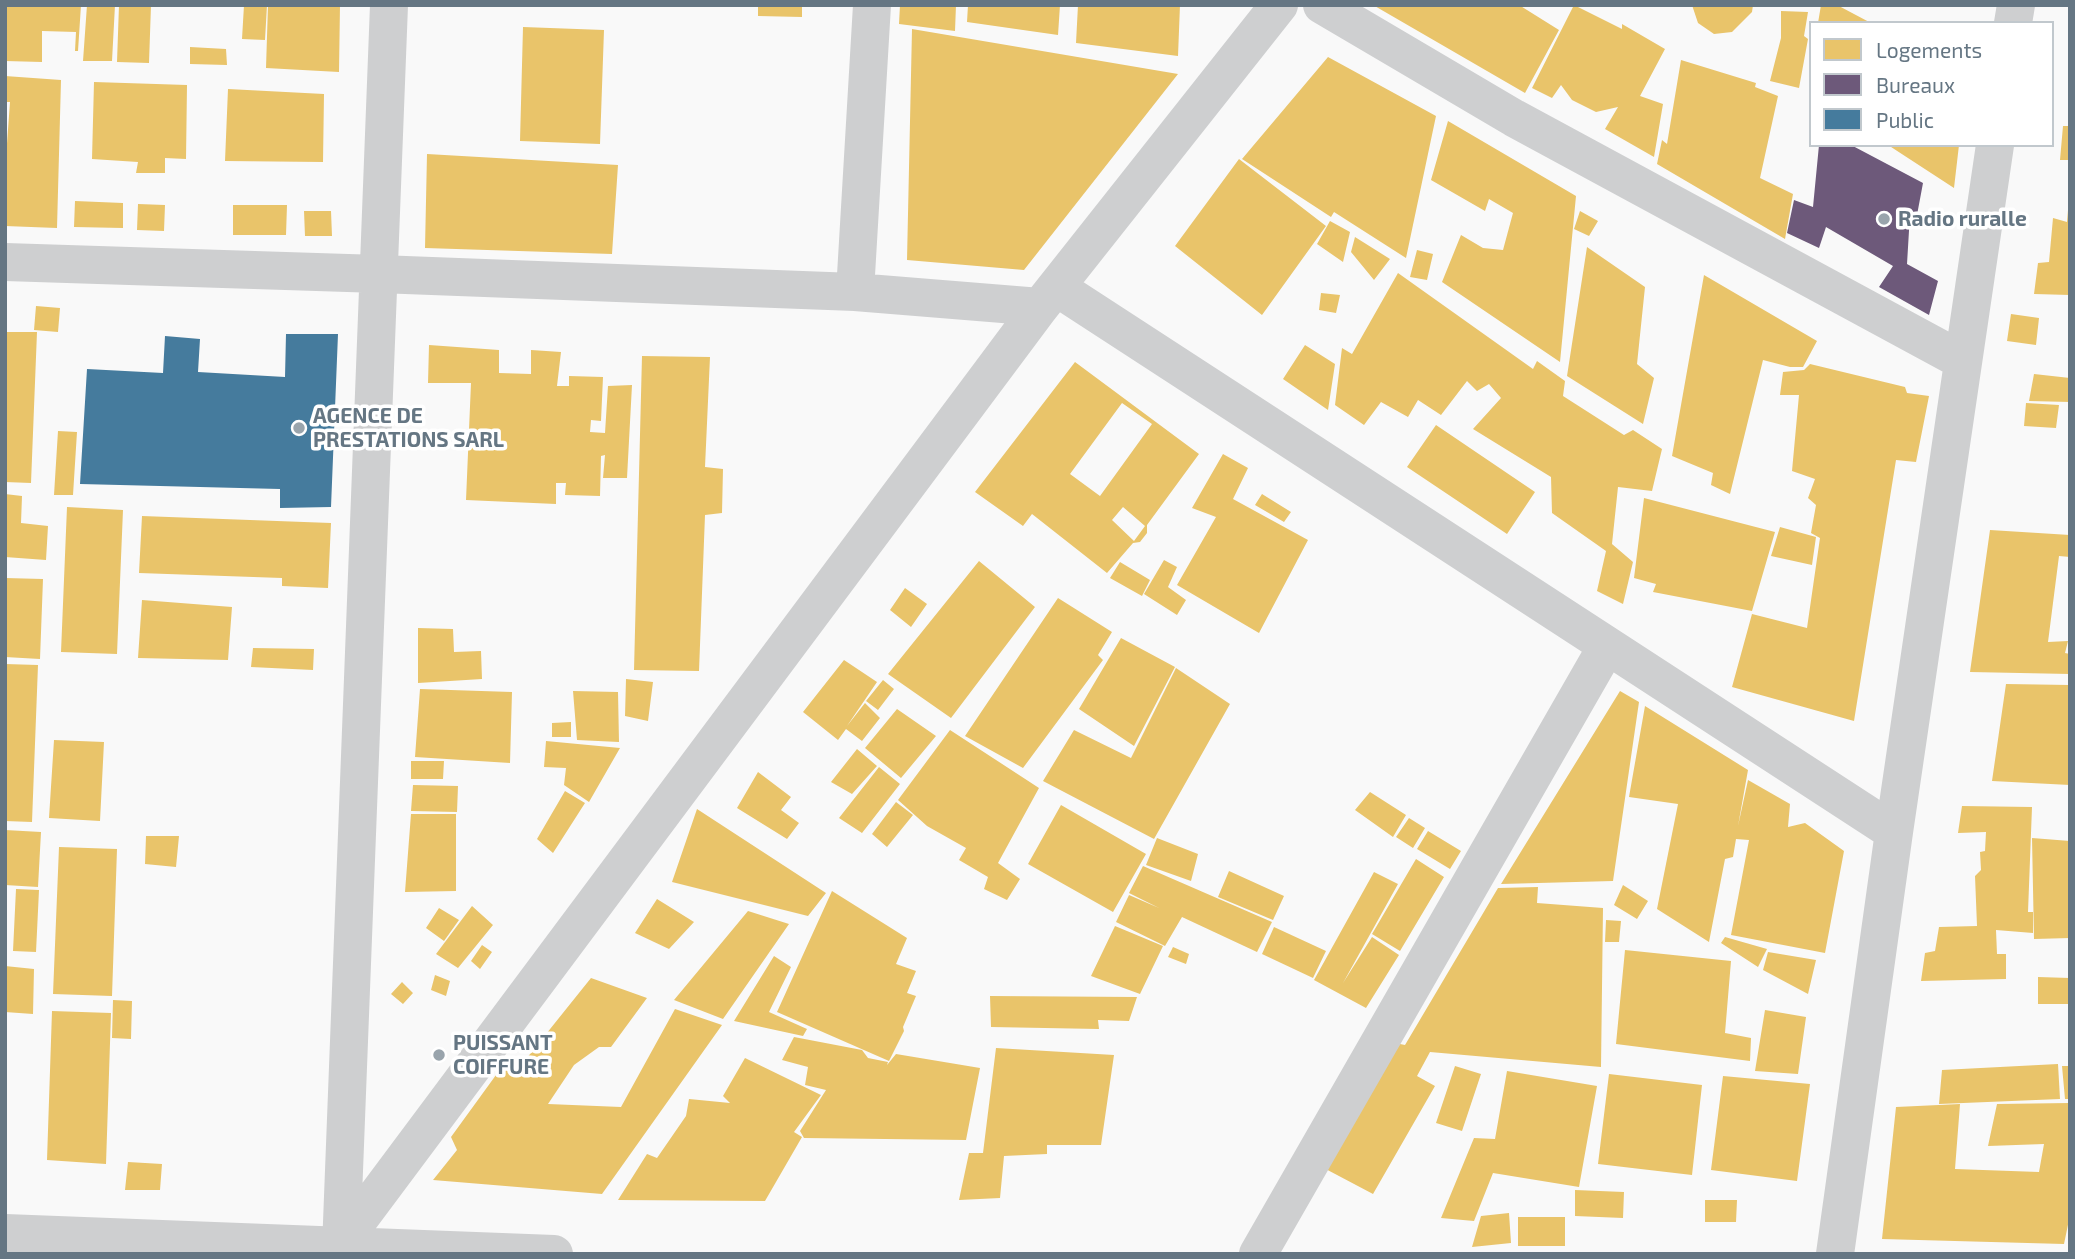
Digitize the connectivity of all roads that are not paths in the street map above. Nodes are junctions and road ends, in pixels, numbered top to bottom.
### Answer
1 (389, 5) edge
2 (872, 5) edge
3 (1279, 5) edge
4 (1322, 5) edge
5 (1995, 147) edge
6 (5, 262) edge
7 (379, 274) junction
8 (855, 292) junction
9 (1048, 297) junction
10 (1963, 361) junction
11 (1607, 646) junction
12 (1895, 832) junction
13 (5, 1233) edge
14 (338, 1251) edge
15 (554, 1254) edge
16 (1258, 1254) edge
17 (1835, 1254) edge

1 - 7 street
2 - 8 street
3 - 9 street
4 - 10 street
5 - 10 street
6 - 7 street
7 - 8 street
7 - 14 street
8 - 9 street
9 - 11 street
9 - 14 street
10 - 12 street
11 - 12 street
11 - 16 street
12 - 17 street
13 - 14 street
14 - 15 street

